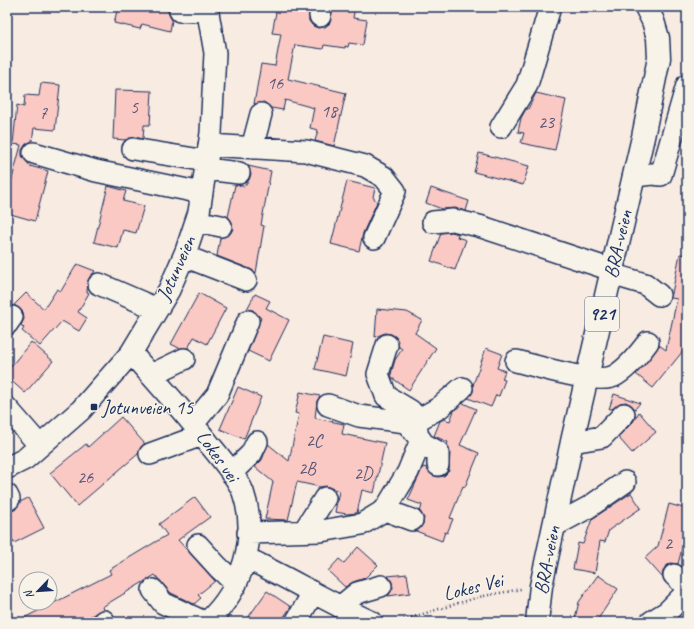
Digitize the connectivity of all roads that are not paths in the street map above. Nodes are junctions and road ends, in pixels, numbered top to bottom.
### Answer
1 (550, 7) edge
2 (646, 7) edge
3 (207, 9) edge
4 (180, 11) dead end
5 (687, 85) edge
6 (261, 114) dead end
7 (501, 127) dead end
8 (303, 137) dead end
9 (257, 148) junction
10 (133, 150) dead end
11 (34, 153) dead end
12 (207, 158) junction
13 (239, 174) dead end
14 (635, 176) junction
15 (202, 193) junction
16 (196, 221) junction
17 (433, 222) dead end
18 (221, 226) dead end
19 (374, 238) dead end
20 (184, 256) junction
21 (612, 272) junction
22 (246, 280) dead end
23 (99, 284) dead end
24 (659, 295) dead end
25 (158, 309) junction
26 (248, 321) dead end
27 (648, 342) dead end
28 (387, 345) dead end
29 (132, 353) junction
30 (184, 359) dead end
31 (516, 361) dead end
32 (151, 375) junction
33 (586, 379) junction
34 (462, 388) dead end
35 (328, 405) dead end
36 (7, 408) edge
37 (624, 414) dead end
38 (198, 429) junction
39 (418, 434) junction
40 (257, 442) dead end
41 (572, 442) junction
42 (40, 446) junction
43 (150, 454) dead end
44 (438, 465) dead end
45 (7, 468) edge
46 (231, 473) junction
47 (625, 482) dead end
48 (325, 498) dead end
49 (385, 510) junction
50 (412, 520) dead end
51 (554, 526) junction
52 (304, 532) junction
53 (248, 533) junction
54 (198, 545) dead end
55 (246, 558) junction
56 (381, 586) dead end
57 (153, 590) dead end
58 (228, 590) junction
59 (313, 592) junction
60 (687, 592) edge
61 (354, 617) edge
62 (204, 622) edge
63 (207, 622) edge
64 (296, 622) edge
65 (537, 622) edge
66 (651, 622) edge

1 - 7 street
2 - 14 main road, BRA-veien / 921
3 - 4 street
3 - 12 street, Jotunveien
5 - 14 street
6 - 9 street
8 - 9 street
9 - 12 street
9 - 19 street
10 - 12 street
11 - 15 street
12 - 13 street
12 - 15 street, Jotunveien
14 - 21 main road, BRA-veien / 921
15 - 16 street, Jotunveien
16 - 18 street
16 - 20 street, Jotunveien
17 - 21 street
20 - 22 street
20 - 25 street, Jotunveien
21 - 24 street
21 - 33 main road, BRA-veien / 921
23 - 25 street
25 - 29 street, Jotunveien
26 - 38 street
27 - 33 street
28 - 39 street
29 - 32 street, Lokes vei
29 - 42 street, Jotunveien
30 - 32 street
31 - 33 street
32 - 38 street, Lokes vei
33 - 41 main road, BRA-veien / 921
34 - 39 street
35 - 39 street
36 - 42 street
37 - 41 street
38 - 43 street
38 - 46 street, Lokes vei
39 - 44 street
39 - 49 street
40 - 46 street
41 - 51 main road, BRA-veien / 921
42 - 45 street, Jotunveien
46 - 53 street, Lokes vei
47 - 51 street
48 - 52 street
49 - 50 street
49 - 52 street
51 - 65 main road, BRA-veien / 921
52 - 53 street
53 - 55 street, Lokes vei
54 - 58 street
55 - 58 street, Lokes vei
55 - 59 street
56 - 61 street
57 - 62 street
58 - 63 street, Lokes vei
59 - 61 street
59 - 64 street
60 - 66 street

